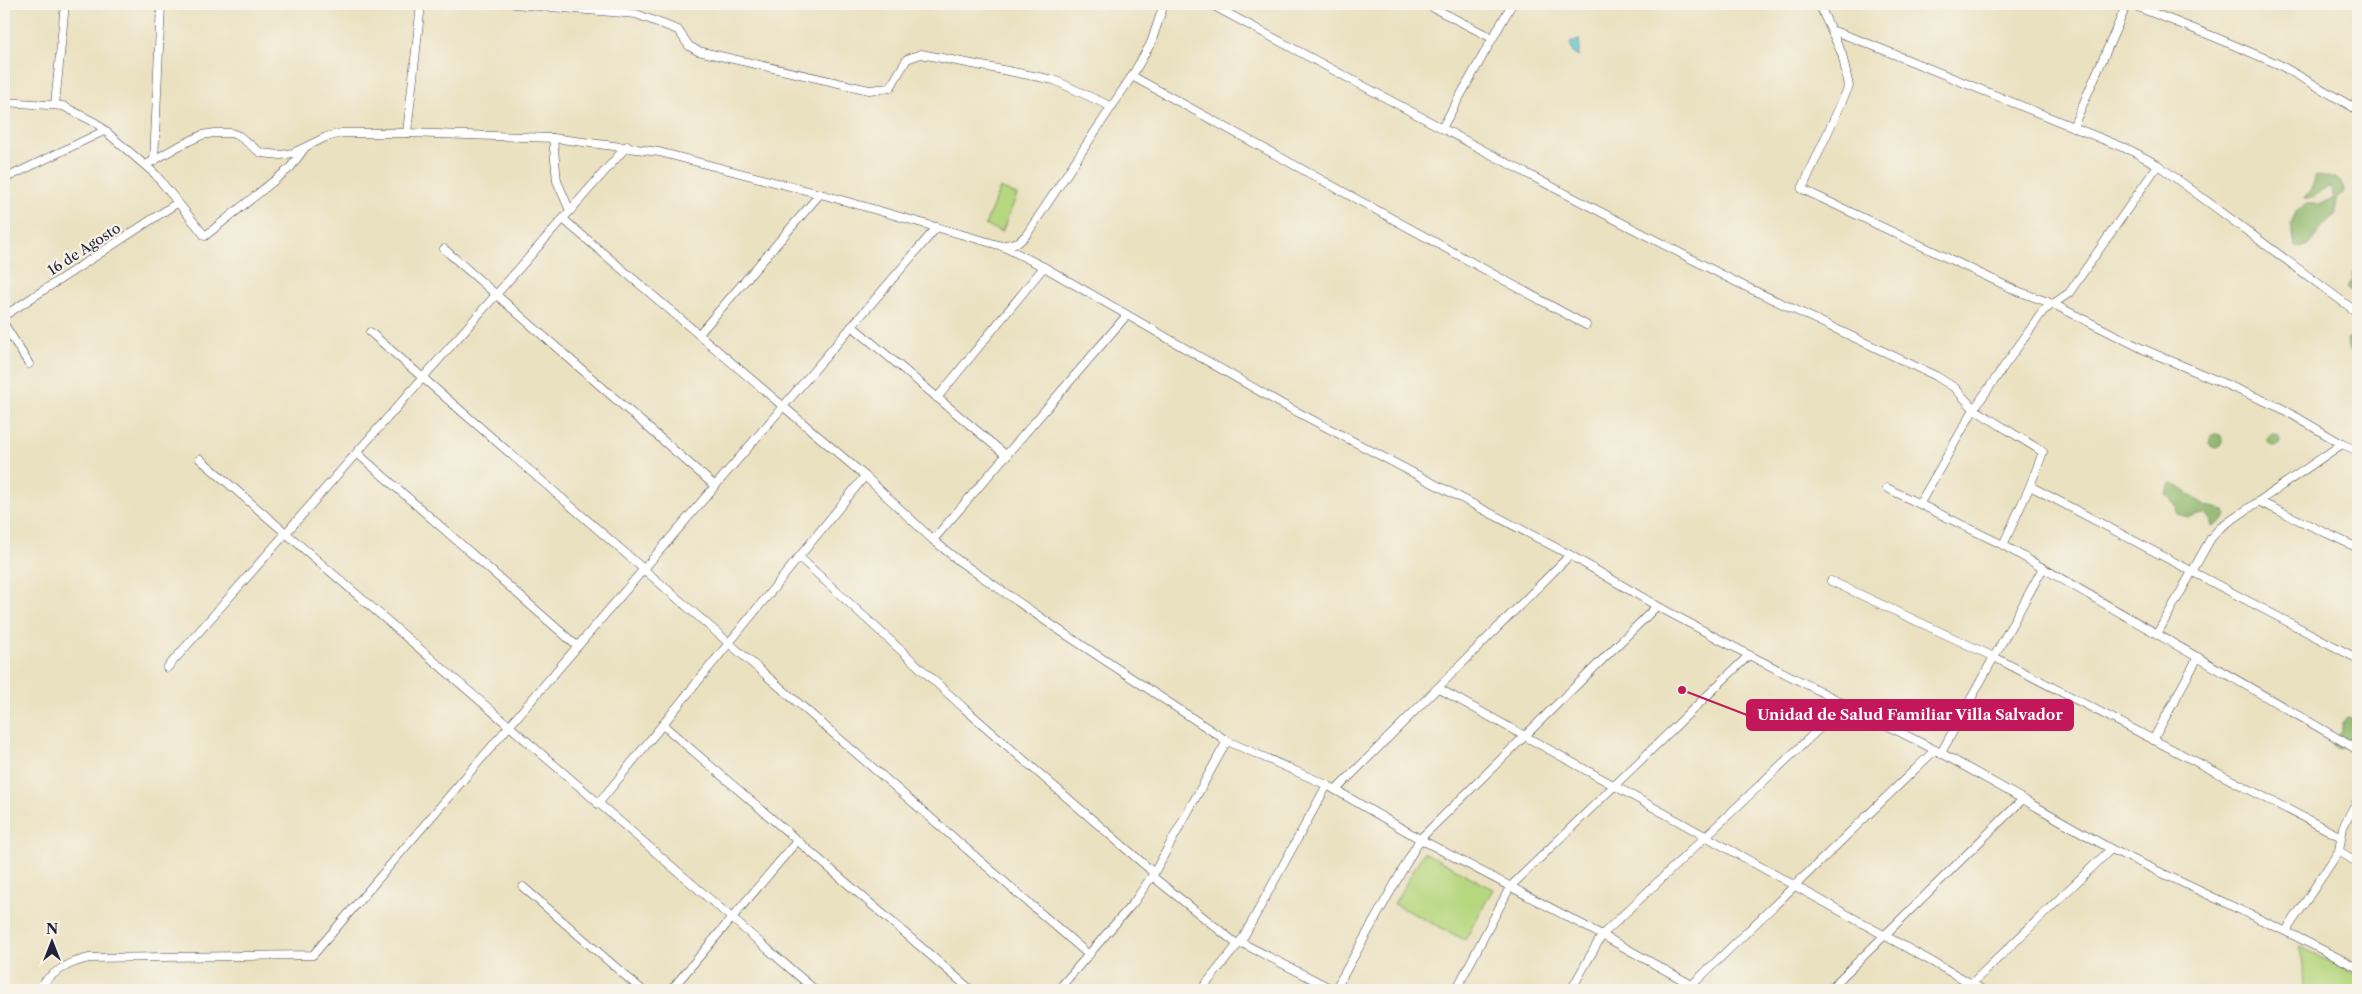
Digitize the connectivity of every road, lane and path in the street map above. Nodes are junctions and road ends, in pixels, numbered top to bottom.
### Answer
1 (66, 4) edge
2 (160, 4) edge
3 (421, 4) edge
4 (514, 4) edge
5 (1164, 4) edge
6 (1210, 4) edge
7 (1426, 4) edge
8 (1512, 4) edge
9 (1819, 4) edge
10 (2128, 4) edge
11 (1831, 30) junction
12 (1492, 38) junction
13 (1132, 76) junction
14 (2358, 98) edge
15 (4, 102) edge
16 (55, 105) junction
17 (1112, 107) junction
18 (2356, 108) edge
19 (2073, 127) junction
20 (1442, 128) junction
21 (104, 131) junction
22 (407, 133) junction
23 (553, 138) junction
24 (627, 146) junction
25 (304, 148) junction
26 (150, 163) junction
27 (2158, 165) junction
28 (4, 179) edge
29 (820, 194) junction
30 (178, 203) junction
31 (570, 211) junction
32 (564, 219) junction
33 (937, 227) junction
34 (1002, 246) junction
35 (444, 249) dead end
36 (1044, 267) junction
37 (496, 295) junction
38 (2053, 304) junction
39 (2358, 313) edge
40 (1127, 315) junction
41 (4, 316) edge
42 (4, 324) edge
43 (1586, 325) dead end
44 (852, 326) junction
45 (370, 332) dead end
46 (699, 334) junction
47 (29, 364) dead end
48 (423, 378) junction
49 (937, 398) junction
50 (784, 406) junction
51 (1974, 409) junction
52 (2342, 444) junction
53 (2358, 451) edge
54 (357, 453) junction
55 (1007, 456) junction
56 (200, 459) dead end
57 (865, 476) junction
58 (715, 486) junction
59 (2030, 486) junction
60 (1886, 488) dead end
61 (2260, 502) junction
62 (1920, 503) junction
63 (286, 534) junction
64 (933, 540) junction
65 (2002, 545) junction
66 (2358, 548) edge
67 (1570, 555) junction
68 (799, 557) junction
69 (2043, 568) junction
70 (644, 569) junction
71 (2192, 572) junction
72 (1831, 581) dead end
73 (1657, 606) junction
74 (2157, 634) junction
75 (729, 643) junction
76 (578, 646) junction
77 (1749, 656) junction
78 (2198, 657) junction
79 (1994, 658) junction
80 (2358, 659) edge
81 (167, 668) dead end
82 (1438, 688) junction
83 (1844, 705) junction
84 (663, 725) junction
85 (509, 726) junction
86 (1525, 736) junction
87 (2153, 740) junction
88 (1227, 741) junction
89 (2358, 750) edge
90 (1938, 752) junction
91 (1327, 785) junction
92 (1616, 785) junction
93 (1336, 790) junction
94 (2358, 799) edge
95 (2022, 800) junction
96 (598, 804) junction
97 (1706, 837) junction
98 (2341, 837) junction
99 (797, 840) junction
100 (1420, 840) junction
101 (2111, 849) junction
102 (2338, 851) junction
103 (2358, 863) edge
104 (1153, 874) junction
105 (1796, 885) junction
106 (523, 887) dead end
107 (1510, 887) junction
108 (731, 918) junction
109 (2286, 931) junction
110 (1602, 935) junction
111 (1884, 936) junction
112 (1239, 943) junction
113 (1089, 955) junction
114 (2358, 968) edge
115 (1972, 984) junction
116 (1690, 988) edge
117 (36, 990) edge
118 (642, 990) edge
119 (671, 990) edge
120 (815, 990) edge
121 (970, 990) edge
122 (1058, 990) edge
123 (1201, 990) edge
124 (1335, 990) edge
125 (1456, 990) edge
126 (1571, 990) edge
127 (1702, 990) edge
128 (1829, 990) edge
129 (1965, 990) edge
130 (1983, 990) edge

1 - 16 street
2 - 26 street
3 - 22 street
4 - 17 street
5 - 13 street
6 - 20 street
7 - 12 street
8 - 12 street
9 - 11 street
10 - 18 street
10 - 19 street
11 - 19 street
11 - 38 street
12 - 20 street
13 - 17 street
13 - 43 street
14 - 18 street
15 - 16 street
16 - 21 street
17 - 34 street
19 - 27 street
20 - 51 street
21 - 26 street
21 - 28 street
22 - 23 street
22 - 25 street
23 - 24 street
23 - 31 street
24 - 29 street
24 - 31 street
25 - 26 street
25 - 30 street
26 - 30 street
27 - 38 street
27 - 39 street
29 - 33 street
29 - 46 street
30 - 41 street, 16 de Agosto
31 - 32 street
32 - 37 street
32 - 46 street
33 - 34 street
33 - 44 street
34 - 36 street
35 - 37 street
36 - 40 street
36 - 49 street
37 - 48 street
37 - 58 street
38 - 51 street
38 - 52 street
40 - 55 street
40 - 67 street
42 - 47 street
44 - 49 street
44 - 50 street
45 - 48 street
46 - 50 street
48 - 54 street
48 - 70 street
49 - 55 street
50 - 57 street
50 - 58 street
51 - 59 street
51 - 62 street
52 - 53 street
52 - 61 street
54 - 63 street
54 - 76 street
55 - 64 street
56 - 63 street
57 - 64 street
57 - 68 street
58 - 70 street
59 - 65 street
59 - 71 street
60 - 62 street
61 - 66 street
61 - 71 street
62 - 65 street
63 - 81 street
63 - 85 street
64 - 88 street
65 - 69 street
67 - 73 street
67 - 82 street
68 - 75 street
68 - 104 street
69 - 74 street
69 - 79 street
70 - 75 street
70 - 76 street
71 - 74 street
71 - 80 street
72 - 79 street
73 - 77 street
73 - 86 street
74 - 78 street
75 - 84 street
75 - 113 street
76 - 85 street
77 - 83 street
77 - 92 street
78 - 87 street
78 - 89 street
79 - 87 street
79 - 90 street
82 - 86 street
82 - 93 street
83 - 90 street
83 - 97 street
84 - 96 street
84 - 99 street
85 - 96 street
85 - 117 street
86 - 92 street
86 - 100 street
87 - 98 street
88 - 91 street
88 - 104 street
90 - 95 street
90 - 105 street
91 - 93 street
91 - 112 street
92 - 97 street
92 - 107 street
93 - 100 street
94 - 98 street
95 - 101 street
95 - 111 street
96 - 108 street
97 - 105 street
97 - 110 street
98 - 102 street
99 - 108 street
99 - 121 street
100 - 107 street
100 - 124 street
101 - 109 street
101 - 115 street
102 - 103 street
102 - 109 street
104 - 112 street
104 - 113 street
105 - 111 street
105 - 116 street
106 - 118 street
107 - 110 street
107 - 125 street
108 - 119 street
108 - 120 street
109 - 114 street
110 - 116 street
110 - 126 street
111 - 115 street
111 - 128 street
112 - 123 street
112 - 124 street
113 - 122 street
115 - 129 street
115 - 130 street
116 - 127 street

